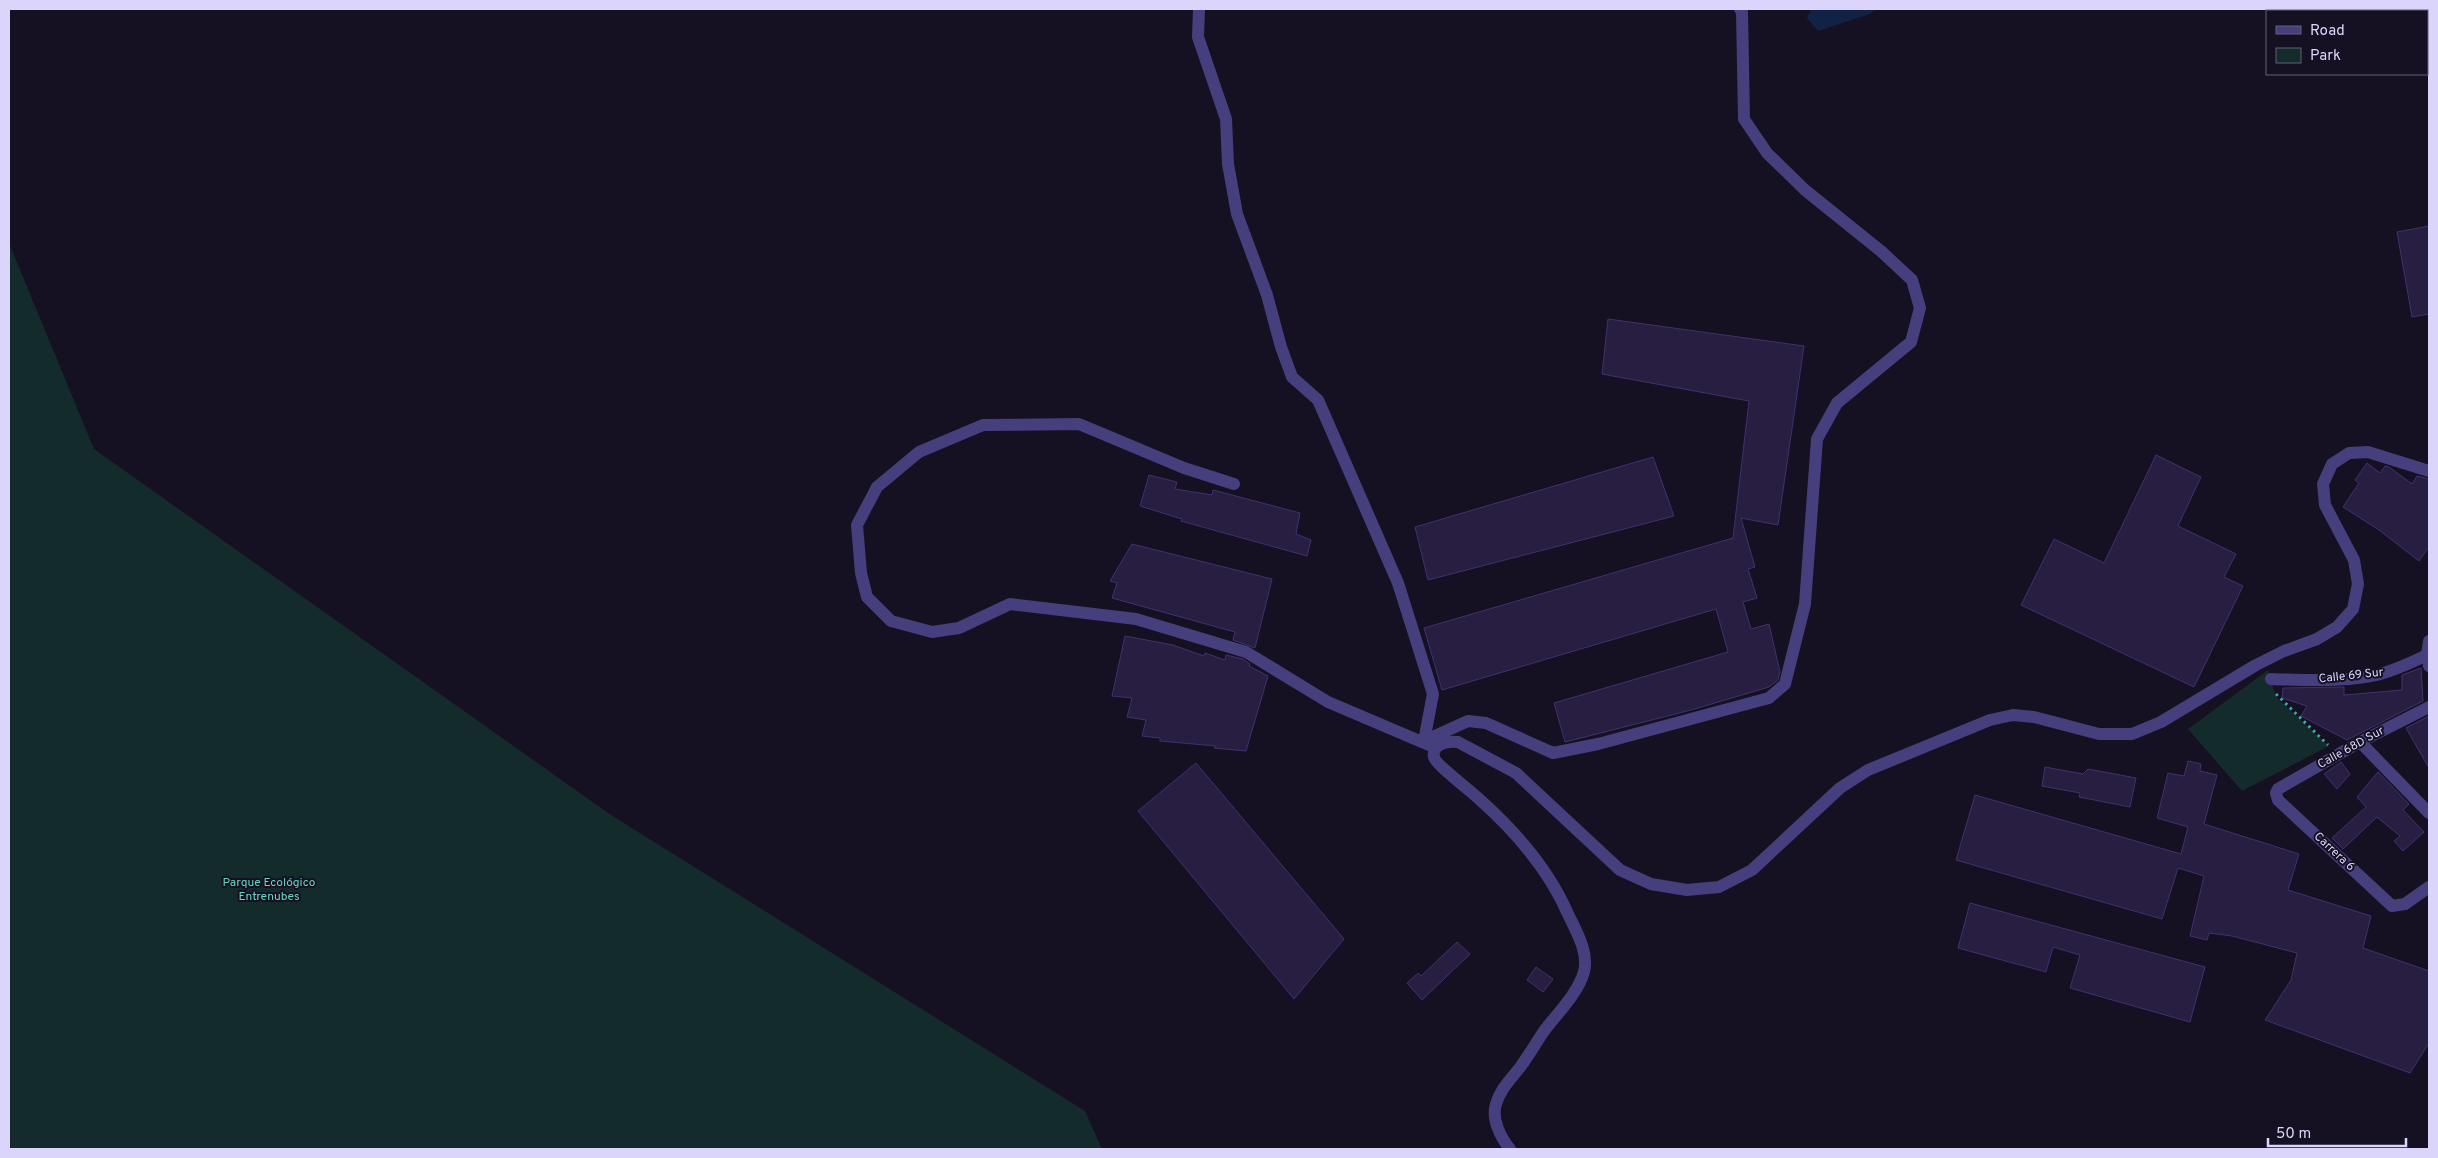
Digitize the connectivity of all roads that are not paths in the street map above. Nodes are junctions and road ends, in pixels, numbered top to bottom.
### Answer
1 (1199, 9) edge
2 (1740, 9) edge
3 (2429, 471) edge
4 (1234, 484) dead end
5 (2429, 641) edge
6 (2428, 660) edge
7 (2271, 679) road end
8 (2429, 706) edge
9 (1424, 741) junction
10 (2360, 742) junction
11 (1434, 750) junction
12 (2276, 794) joint
13 (2429, 813) edge
14 (2429, 887) edge
15 (1510, 1149) edge

1 - 9 street
2 - 9 street
3 - 11 street
4 - 9 street
5 - 6 street
6 - 7 street, Calle 69 Sur
8 - 10 street, Calle 68D Sur
9 - 11 street
10 - 12 street, Calle 68D Sur
10 - 13 street
11 - 15 street
12 - 14 street, Carrera 6

